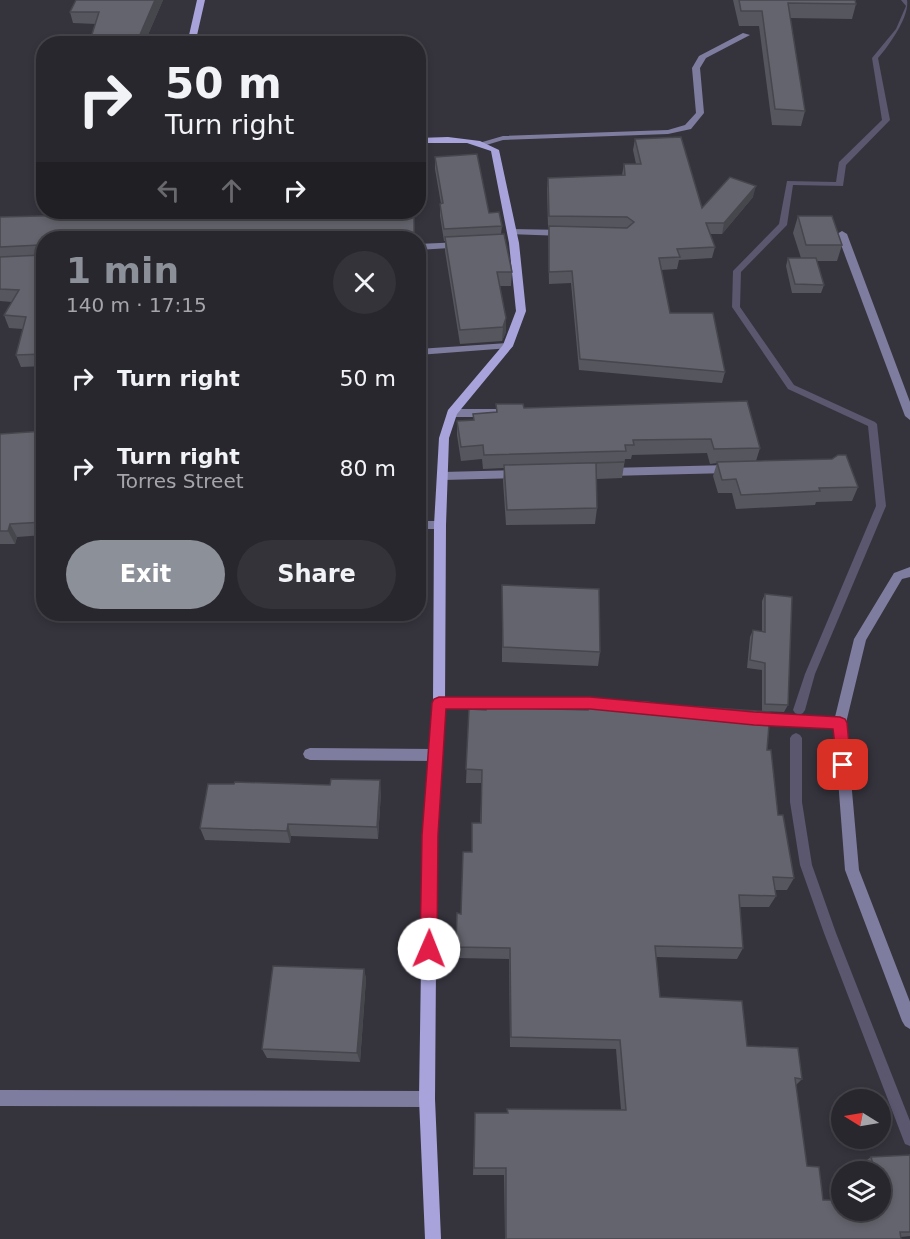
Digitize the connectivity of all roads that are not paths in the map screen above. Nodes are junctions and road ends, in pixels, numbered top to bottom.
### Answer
1 (201, 0) edge
2 (746, 35) dead end
3 (193, 36) edge
4 (426, 141) edge
5 (483, 143) junction
6 (579, 233) edge
7 (842, 234) dead end
8 (509, 239) junction
9 (478, 245) edge
10 (426, 247) edge
11 (508, 346) junction
12 (426, 351) edge
13 (452, 413) junction
14 (509, 413) edge
15 (910, 416) edge
16 (746, 469) edge
17 (594, 472) edge
18 (536, 474) edge
19 (443, 476) junction
20 (426, 525) edge
21 (441, 525) junction
22 (910, 572) edge
23 (439, 703) junction
24 (665, 709) edge
25 (743, 717) edge
26 (840, 723) junction
27 (309, 754) dead end
28 (434, 755) junction
29 (910, 1021) edge
30 (0, 1098) edge
31 (427, 1099) junction
32 (433, 1239) edge

1 - 3 street
2 - 5 street
4 - 5 street
5 - 8 street
6 - 8 street
7 - 15 street
8 - 11 street
9 - 10 street
11 - 12 street
11 - 13 street
13 - 14 street
13 - 19 street
16 - 17 street
18 - 19 street
19 - 21 street
20 - 21 street
21 - 23 street
22 - 26 street
23 - 24 street
23 - 28 street
25 - 26 street
26 - 29 street
27 - 28 street
28 - 31 street
30 - 31 street
31 - 32 street

